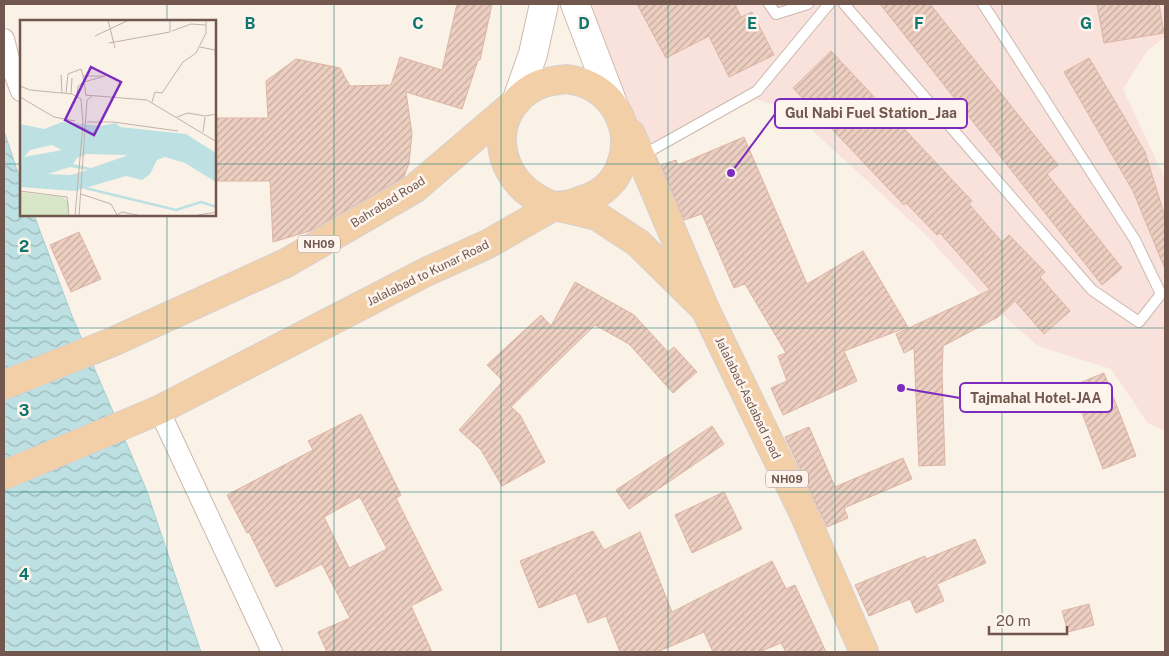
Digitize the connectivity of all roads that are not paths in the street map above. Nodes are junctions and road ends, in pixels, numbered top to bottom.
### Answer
1 (544, 4) edge
2 (575, 4) edge
3 (769, 4) edge
4 (808, 4) edge
5 (829, 4) edge
6 (844, 4) edge
7 (983, 4) edge
8 (4, 38) edge
9 (20, 88) edge
10 (516, 102) junction
11 (619, 118) junction
12 (640, 157) junction
13 (554, 206) junction
14 (705, 309) junction
15 (4, 386) edge
16 (159, 410) junction
17 (4, 475) edge
18 (272, 652) edge
19 (864, 652) edge

1 - 10 main road
2 - 11 main road
3 - 4 lane
5 - 12 lane
6 - 7 lane
8 - 9 street
10 - 11 main road, NH09
10 - 13 main road, NH09
10 - 15 main road, Bahrabad Road / NH09
11 - 12 main road, NH09
11 - 13 main road
12 - 14 main road, NH09
13 - 14 main road, NH09
13 - 16 main road, Jalalabad to Kunar Road
14 - 19 main road, Jalalabad-Asdabad road / NH09
16 - 17 main road, Jalalabad to Kunar Road
16 - 18 street

